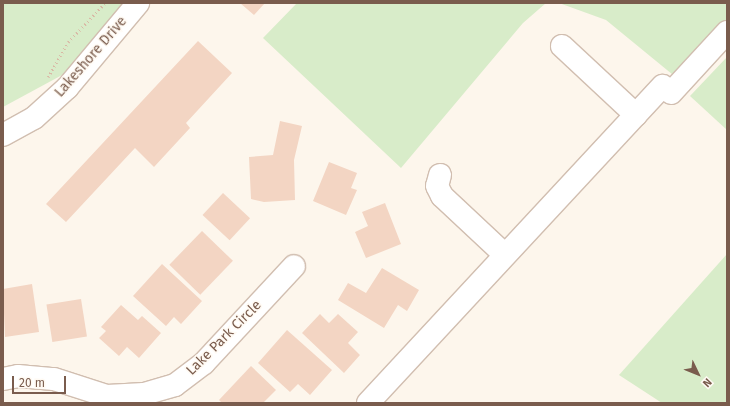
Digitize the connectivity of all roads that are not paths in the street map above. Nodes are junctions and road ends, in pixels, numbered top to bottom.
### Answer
1 (138, 3) edge
2 (727, 32) edge
3 (562, 46) dead end
4 (636, 115) junction
5 (3, 135) edge
6 (440, 175) dead end
7 (505, 255) junction
8 (294, 266) dead end
9 (3, 379) edge
10 (368, 403) edge

1 - 5 street, Lakeshore Drive
2 - 4 street
3 - 4 street
4 - 7 street
6 - 7 street
7 - 10 street
8 - 9 street, Lake Park Circle

